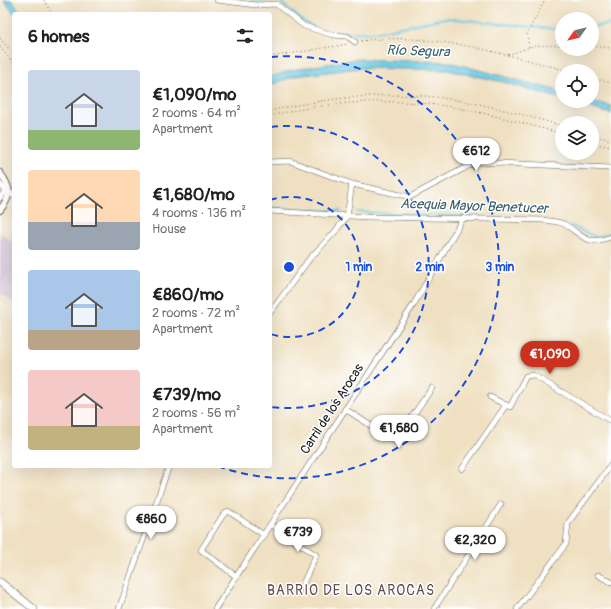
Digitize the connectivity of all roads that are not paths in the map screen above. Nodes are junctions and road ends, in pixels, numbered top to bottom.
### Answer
1 (218, 0) edge
2 (355, 42) road end
3 (272, 162) edge
4 (611, 168) edge
5 (0, 173) edge
6 (0, 184) edge
7 (352, 184) junction
8 (12, 191) edge
9 (0, 198) edge
10 (0, 210) edge
11 (272, 211) edge
12 (347, 216) junction
13 (463, 218) junction
14 (611, 237) edge
15 (272, 310) edge
16 (432, 388) dead end
17 (490, 397) dead end
18 (506, 405) junction
19 (345, 409) junction
20 (611, 421) edge
21 (611, 465) edge
22 (168, 468) edge
23 (462, 469) dead end
24 (502, 504) dead end
25 (270, 525) junction
26 (264, 535) junction
27 (598, 575) dead end
28 (237, 576) junction
29 (611, 582) edge
30 (1, 584) edge
31 (301, 588) dead end
32 (34, 609) edge
33 (120, 609) edge
34 (215, 609) edge
35 (434, 609) edge
36 (517, 609) edge

1 - 2 street
3 - 7 street
4 - 7 street
5 - 8 street
6 - 9 street
7 - 12 street
8 - 10 street
11 - 12 street
12 - 13 street
12 - 15 street
13 - 14 street
13 - 19 street, Carril de los Arocas
16 - 19 street
17 - 18 street
18 - 20 street
18 - 23 street
19 - 25 street, Carril de los Arocas
21 - 36 street
22 - 33 street
24 - 35 street
25 - 26 street, Carril de los Arocas
25 - 31 street
26 - 28 street, Carril de los Arocas
26 - 28 street
27 - 29 street
28 - 34 street, Carril de los Arocas
30 - 32 main road

